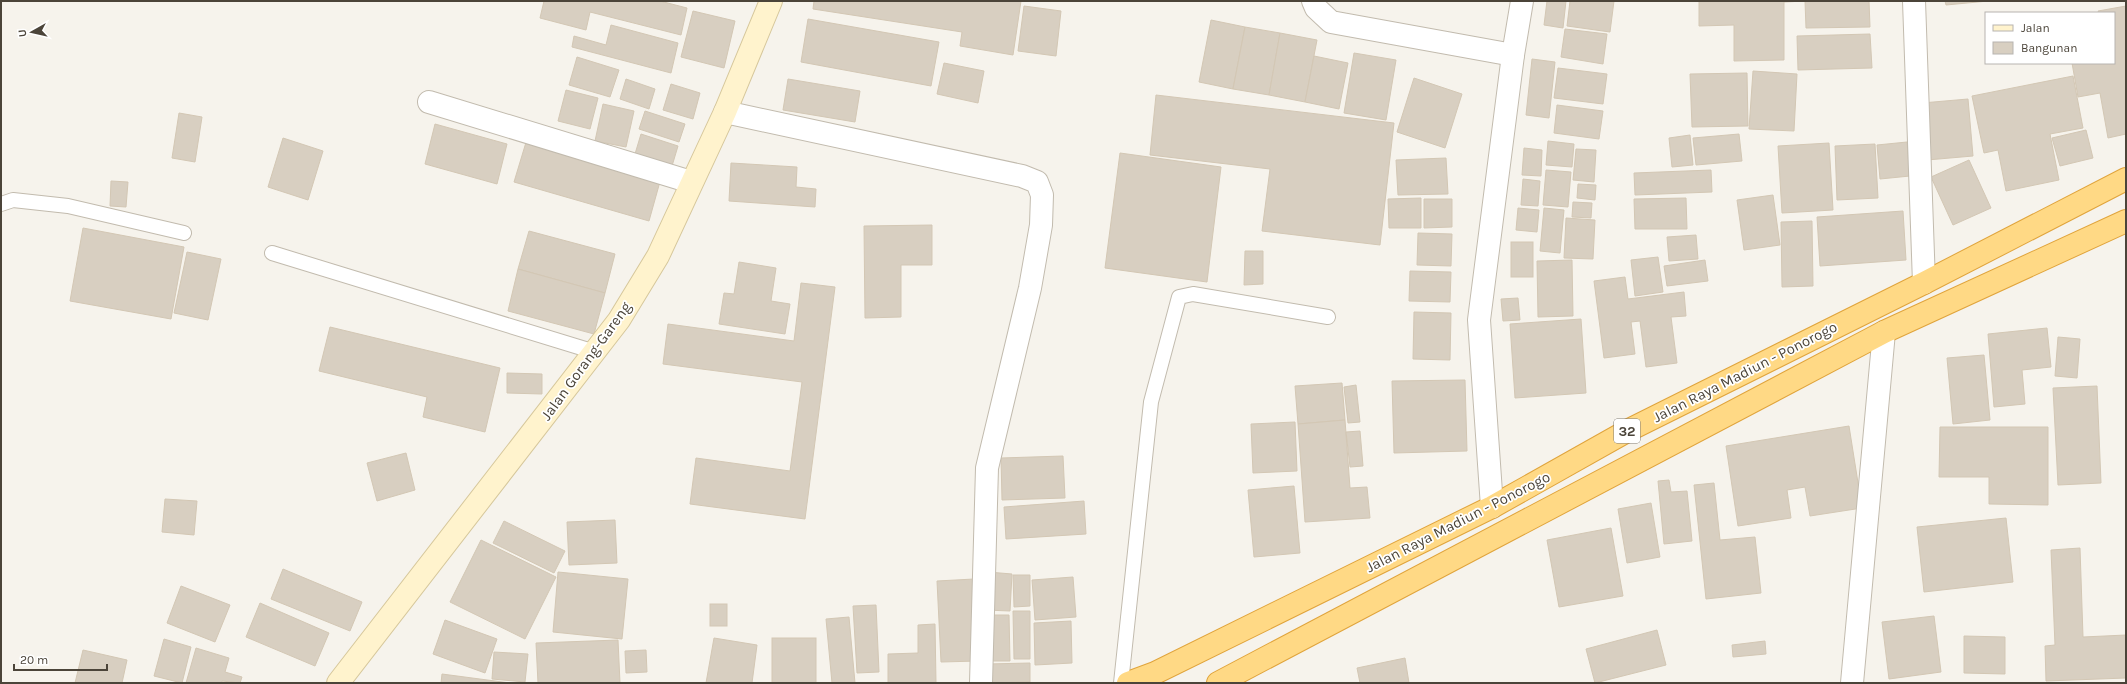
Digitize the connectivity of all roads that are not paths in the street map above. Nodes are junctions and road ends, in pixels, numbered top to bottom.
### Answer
1 (771, 1) edge
2 (1313, 1) edge
3 (1522, 1) edge
4 (1914, 1) edge
5 (1513, 55) junction
6 (429, 102) dead end
7 (725, 112) junction
8 (2126, 179) edge
9 (691, 182) junction
10 (1, 204) edge
11 (2126, 221) edge
12 (184, 233) dead end
13 (272, 253) dead end
14 (1924, 283) junction
15 (1328, 317) dead end
16 (1884, 332) junction
17 (595, 352) junction
18 (1492, 507) junction
19 (1156, 678) edge
20 (338, 683) edge
21 (981, 683) edge
22 (1121, 683) edge
23 (1128, 683) edge
24 (1218, 683) edge
25 (1852, 683) edge

1 - 7 main road, Jalan Gorang-Gareng
2 - 5 street
3 - 5 street
4 - 14 street
5 - 18 street
6 - 9 street
7 - 9 main road, Jalan Gorang-Gareng
7 - 21 street
8 - 14 highway, Jalan Raya Madiun - Ponorogo / 32
9 - 17 main road, Jalan Gorang-Gareng
10 - 12 lane
11 - 16 highway, Jalan Raya Madiun - Ponorogo / 32
13 - 17 lane
14 - 18 highway, Jalan Raya Madiun - Ponorogo / 32
15 - 22 lane
16 - 24 highway, Jalan Raya Madiun - Ponorogo / 32
16 - 25 street
17 - 20 main road, Jalan Gorang-Gareng
18 - 19 highway, Jalan Raya Madiun - Ponorogo / 32
19 - 23 highway, Jalan Raya Madiun - Ponorogo / 32

